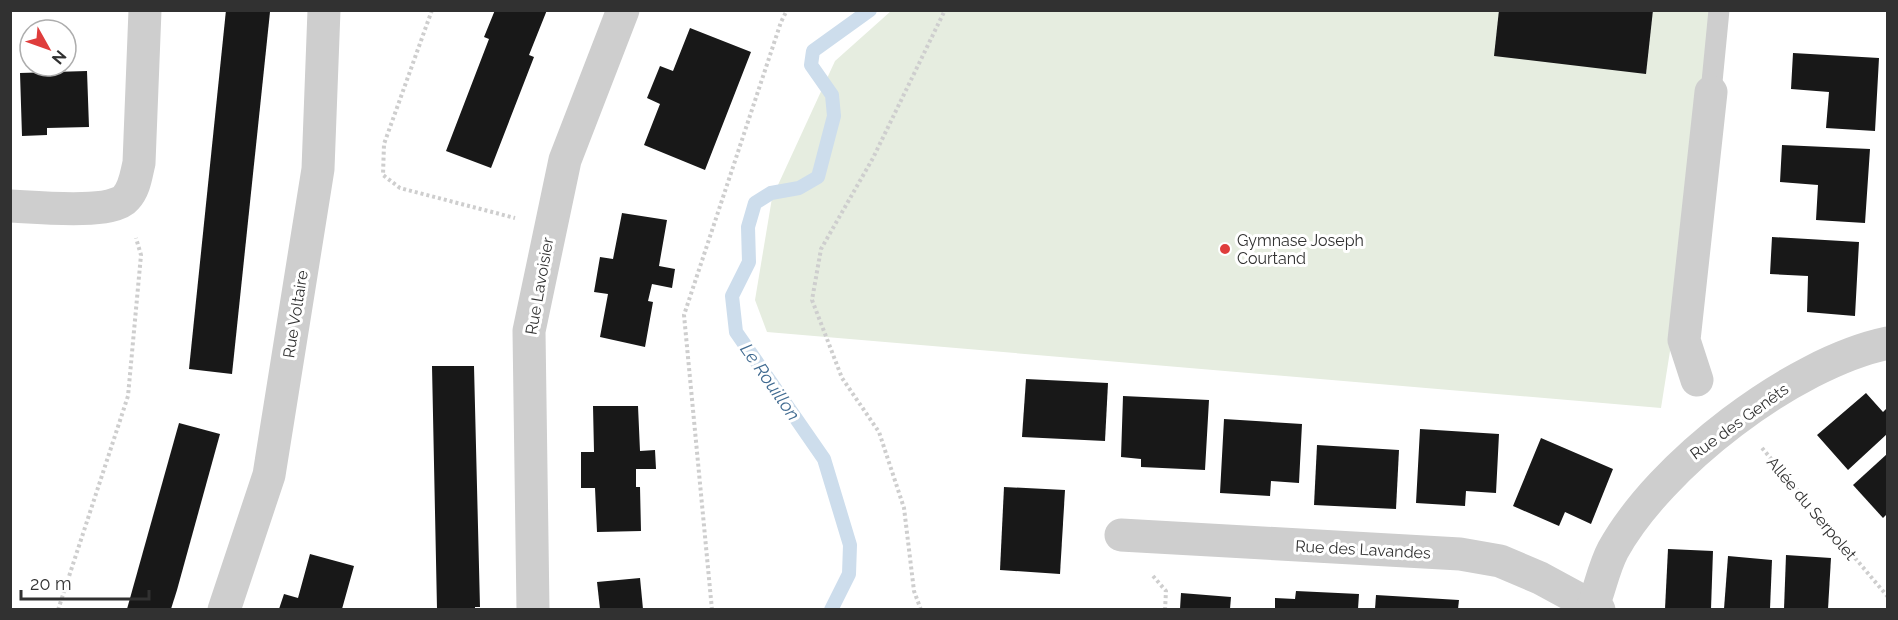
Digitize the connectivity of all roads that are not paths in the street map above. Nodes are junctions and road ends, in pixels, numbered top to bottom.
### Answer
1 (145, 10) edge
2 (324, 10) edge
3 (624, 10) edge
4 (1719, 10) edge
5 (1711, 92) joint
6 (10, 206) edge
7 (1887, 343) edge
8 (1698, 380) dead end
9 (1121, 535) dead end
10 (1596, 608) edge
11 (224, 609) edge
12 (533, 609) edge

1 - 6 street
2 - 11 street, Rue Voltaire
3 - 12 street, Rue Lavoisier
4 - 5 lane
5 - 8 street
7 - 10 street, Rue des Genêts
9 - 10 street, Rue des Lavandes

